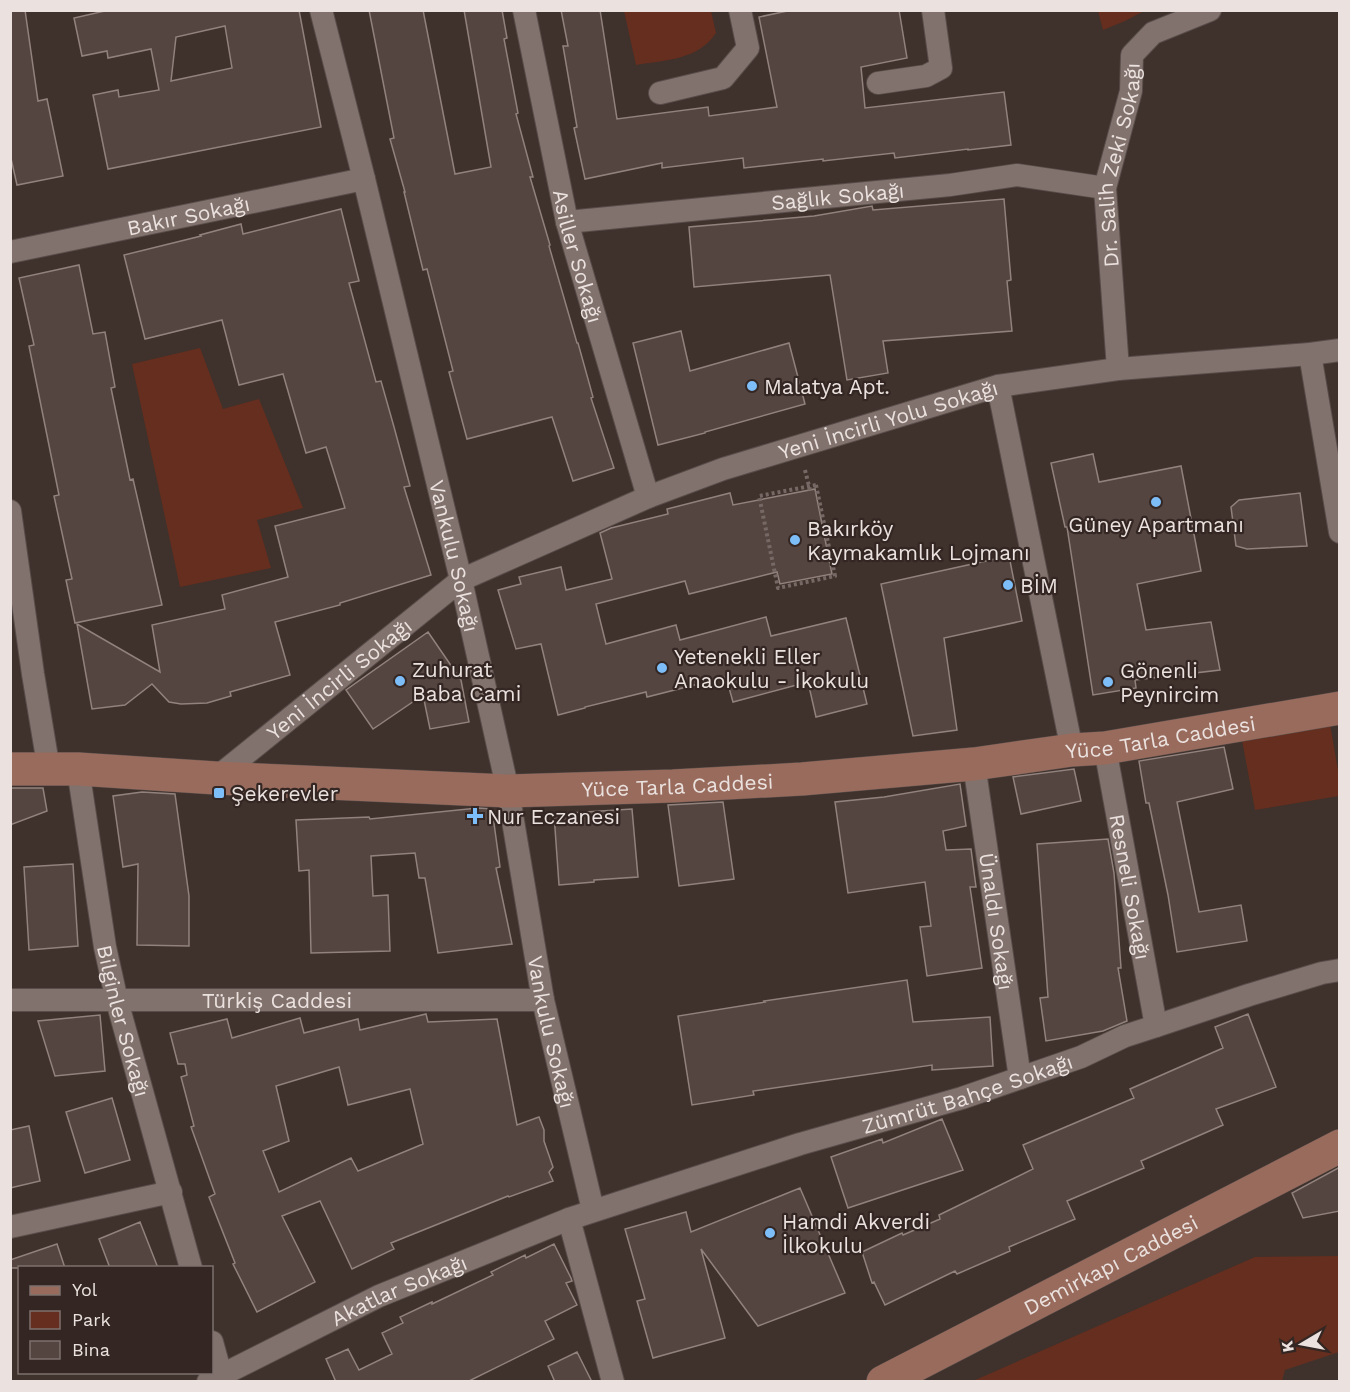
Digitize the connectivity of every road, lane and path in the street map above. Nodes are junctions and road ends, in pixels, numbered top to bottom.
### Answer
1 (321, 10) edge
2 (524, 10) edge
3 (740, 10) edge
4 (933, 10) edge
5 (1210, 10) edge
6 (878, 83) dead end
7 (660, 93) dead end
8 (364, 179) junction
9 (1105, 188) junction
10 (567, 222) junction
11 (10, 252) edge
12 (1340, 350) edge
13 (1310, 354) junction
14 (1118, 369) junction
15 (998, 386) junction
16 (648, 497) junction
17 (10, 510) edge
18 (1340, 532) edge
19 (461, 580) junction
20 (775, 581) joint
21 (1340, 708) edge
22 (1105, 747) junction
23 (1072, 750) junction
24 (974, 764) junction
25 (10, 769) edge
26 (63, 770) junction
27 (216, 778) junction
28 (508, 790) junction
29 (1340, 970) edge
30 (10, 1000) edge
31 (543, 1000) junction
32 (117, 1001) junction
33 (1156, 1026) junction
34 (1020, 1078) junction
35 (1340, 1146) edge
36 (171, 1192) junction
37 (593, 1210) junction
38 (569, 1219) junction
39 (10, 1227) edge
40 (190, 1266) edge
41 (213, 1350) edge
42 (217, 1380) edge
43 (613, 1382) edge
44 (882, 1382) edge

1 - 8 street, Vankulu Sokağı
2 - 10 street, Asiller Sokağı
3 - 7 street
4 - 6 street
5 - 9 street, Dr. Salih Zeki Sokağı
8 - 11 street, Bakır Sokağı
8 - 19 street, Vankulu Sokağı
9 - 10 street, Sağlık Sokağı
9 - 14 street, Dr. Salih Zeki Sokağı
10 - 16 street, Asiller Sokağı
12 - 13 street, Yeni İncirli Yolu Sokağı
13 - 14 street, Yeni İncirli Yolu Sokağı
13 - 18 street
14 - 15 street, Yeni İncirli Yolu Sokağı
15 - 16 street, Yeni İncirli Yolu Sokağı
15 - 23 street
16 - 19 street, Yeni İncirli Yolu Sokağı
17 - 26 street, Bilginler Sokağı
19 - 27 street, Yeni İncirli Sokağı
19 - 28 street, Vankulu Sokağı
20 - 20 path
21 - 22 main road, Yüce Tarla Caddesi
22 - 23 main road, Yüce Tarla Caddesi
22 - 33 street, Resneli Sokağı
23 - 24 main road, Yüce Tarla Caddesi
24 - 28 main road, Yüce Tarla Caddesi
24 - 34 street, Ünaldı Sokağı
25 - 26 main road, Yüce Tarla Caddesi
26 - 27 main road, Yüce Tarla Caddesi
26 - 32 street, Bilginler Sokağı
27 - 28 main road, Yüce Tarla Caddesi
28 - 31 street, Vankulu Sokağı
29 - 33 street, Zümrüt Bahçe Sokağı
30 - 32 street, Türkiş Caddesi
31 - 32 street, Türkiş Caddesi
31 - 37 street, Vankulu Sokağı
32 - 36 street, Bilginler Sokağı
33 - 34 street, Zümrüt Bahçe Sokağı
34 - 37 street, Zümrüt Bahçe Sokağı
35 - 44 main road, Demirkapı Caddesi
36 - 39 street
36 - 40 street, Bilginler Sokağı
37 - 38 street, Akatlar Sokağı
38 - 42 street, Akatlar Sokağı
38 - 43 street
41 - 42 street

